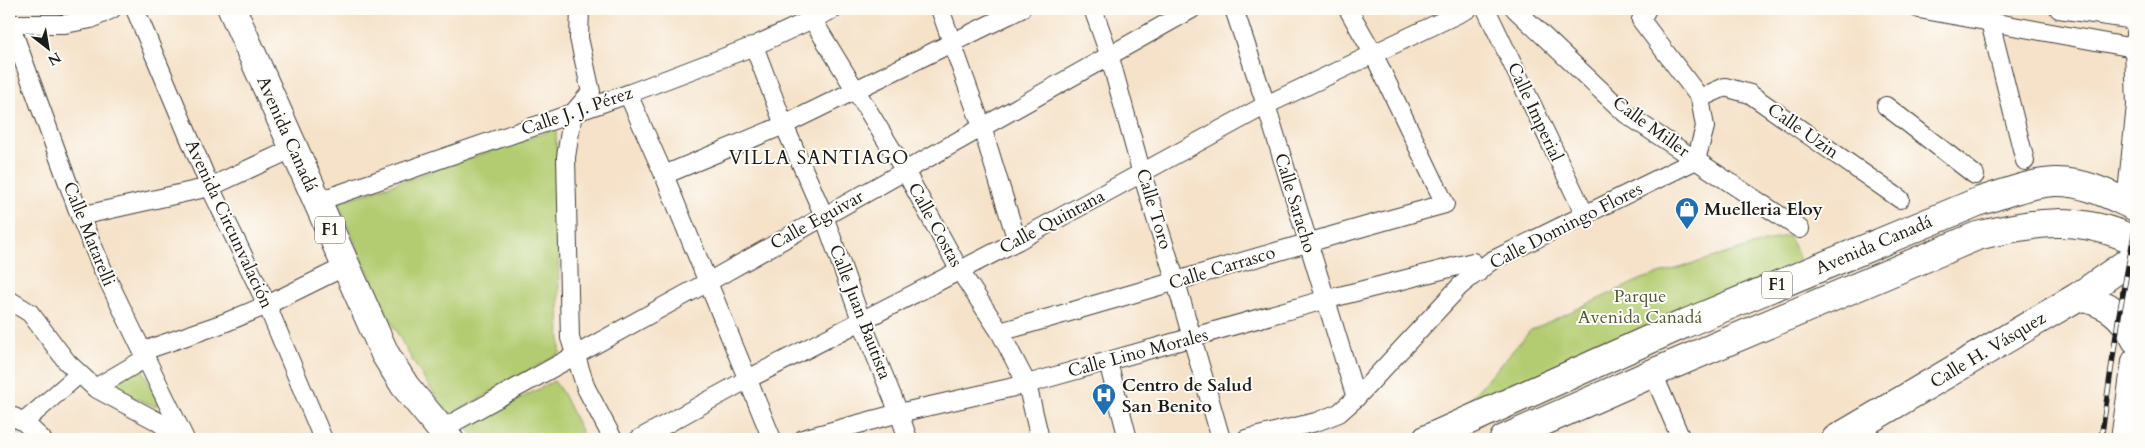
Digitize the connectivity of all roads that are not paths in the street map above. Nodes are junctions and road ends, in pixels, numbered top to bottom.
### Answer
1 (112, 9) edge
2 (135, 9) edge
3 (232, 9) edge
4 (580, 9) edge
5 (834, 9) edge
6 (940, 9) edge
7 (1021, 9) edge
8 (1093, 9) edge
9 (1192, 9) edge
10 (1234, 9) edge
11 (1348, 9) edge
12 (1468, 9) edge
13 (1486, 9) edge
14 (1515, 9) edge
15 (1647, 9) edge
16 (1919, 9) edge
17 (2059, 9) edge
18 (1989, 15) edge
19 (812, 19) junction
20 (2136, 20) edge
21 (9, 23) edge
22 (951, 44) junction
23 (754, 46) junction
24 (2134, 48) junction
25 (1372, 53) junction
26 (1109, 54) junction
27 (856, 90) junction
28 (628, 94) junction
29 (1700, 98) junction
30 (1266, 105) junction
31 (1886, 106) dead end
32 (573, 113) junction
33 (784, 125) junction
34 (982, 126) junction
35 (2134, 144) edge
36 (294, 148) junction
37 (1696, 160) junction
38 (2025, 161) dead end
39 (905, 171) junction
40 (1142, 174) junction
41 (664, 175) junction
42 (1975, 175) dead end
43 (210, 187) junction
44 (2092, 189) junction
45 (1900, 199) dead end
46 (316, 202) junction
47 (2131, 205) edge
48 (1585, 215) junction
49 (80, 216) junction
50 (824, 216) junction
51 (2085, 224) junction
52 (1800, 228) dead end
53 (1017, 240) junction
54 (2136, 241) edge
55 (1306, 242) junction
56 (2136, 255) edge
57 (346, 266) junction
58 (1475, 267) junction
59 (960, 271) junction
60 (708, 282) junction
61 (1176, 282) junction
62 (2136, 288) edge
63 (2078, 296) junction
64 (2136, 299) edge
65 (9, 300) edge
66 (1324, 300) junction
67 (267, 305) junction
68 (861, 320) junction
69 (1000, 332) junction
70 (1192, 339) junction
71 (2136, 340) edge
72 (144, 354) junction
73 (575, 354) junction
74 (1108, 362) junction
75 (2136, 362) edge
76 (1653, 374) junction
77 (78, 375) junction
78 (748, 379) junction
79 (1027, 384) junction
80 (95, 388) junction
81 (1356, 398) junction
82 (899, 413) junction
83 (16, 420) edge
84 (445, 435) edge
85 (1255, 438) edge
86 (42, 439) edge
87 (181, 439) edge
88 (185, 439) edge
89 (323, 439) edge
90 (613, 439) edge
91 (639, 439) edge
92 (772, 439) edge
93 (803, 439) edge
94 (908, 439) edge
95 (1040, 439) edge
96 (1128, 439) edge
97 (1221, 439) edge
98 (1427, 439) edge
99 (1504, 439) edge
100 (1681, 439) edge
101 (1836, 439) edge
102 (2125, 439) edge

1 - 21 street
2 - 43 street, Avenida Circunvalación
3 - 36 main road, Avenida Canadá / F1
4 - 32 street
5 - 19 street, Calle J. J. Pérez
6 - 22 street
7 - 22 street
8 - 26 street, Calle Toro
9 - 26 street, Calle Eguivar
10 - 30 street, Calle Saracho
11 - 25 street
12 - 25 street, Calle Quintana
13 - 48 street, Calle Imperial
14 - 37 street, Calle Miller
15 - 29 street
16 - 18 street
17 - 20 street
18 - 24 street
18 - 38 street
19 - 23 street, Calle J. J. Pérez
19 - 27 street, Calle Costas
20 - 24 street
21 - 49 street, Calle Matarelli
22 - 27 street
22 - 34 street
23 - 28 street, Calle J. J. Pérez
23 - 33 street, Calle Juan Bautista
24 - 35 street
25 - 30 street, Calle Quintana
25 - 55 street, Calle Carrasco
26 - 34 street, Calle Eguivar
26 - 40 street, Calle Toro
27 - 33 street
27 - 39 street, Calle Costas
28 - 32 street, Calle J. J. Pérez
28 - 41 street
29 - 37 street
29 - 45 street, Calle Uzin
30 - 40 street, Calle Quintana
30 - 55 street, Calle Saracho
31 - 42 street
32 - 46 street, Calle J. J. Pérez
32 - 73 street
33 - 41 street
33 - 50 street, Calle Juan Bautista
34 - 39 street, Calle Eguivar
34 - 53 street
35 - 47 street
36 - 43 street
36 - 46 main road, Avenida Canadá / F1
37 - 48 street, Calle Domingo Flores
37 - 52 street, Calle Miller
39 - 50 street, Calle Eguivar
39 - 59 street, Calle Costas
40 - 53 street, Calle Quintana
40 - 61 street, Calle Toro
41 - 60 street
43 - 49 street
43 - 67 street, Avenida Circunvalación
44 - 47 main road, Avenida Canadá / F1
44 - 51 main road
44 - 98 main road, Avenida Canadá / F1
46 - 57 main road, Avenida Canadá / F1
48 - 58 street, Calle Domingo Flores
49 - 72 street, Calle Matarelli
50 - 60 street, Calle Eguivar
50 - 68 street, Calle Juan Bautista
51 - 54 main road, Avenida Canadá / F1
51 - 76 main road, Avenida Canadá / F1
53 - 59 street, Calle Quintana
55 - 61 street, Calle Carrasco
55 - 66 street, Calle Saracho
56 - 63 main road, Calle H. Vásquez
57 - 67 street
57 - 84 main road, Avenida Canadá / F1
58 - 66 street, Calle Lino Morales
58 - 81 street, Calle Domingo Flores
59 - 68 street, Calle Quintana
59 - 69 street, Calle Costas
60 - 73 street, Calle Eguivar
60 - 78 street
61 - 69 street, Calle Carrasco
61 - 70 street, Calle Toro
62 - 64 main road
63 - 71 main road
63 - 101 main road, Calle H. Vásquez
65 - 77 street
66 - 70 street, Calle Lino Morales
66 - 81 street, Calle Saracho
67 - 72 street
67 - 89 street, Avenida Circunvalación
68 - 78 street, Calle Quintana
68 - 82 street, Calle Juan Bautista
69 - 79 street, Calle Costas
70 - 74 street, Calle Lino Morales
70 - 97 street, Calle Toro
72 - 80 street
72 - 88 street, Calle Matarelli
73 - 84 street, Calle Eguivar
73 - 90 street
74 - 79 street, Calle Lino Morales
74 - 96 street
75 - 102 main road
76 - 99 main road, Avenida Canadá / F1
76 - 100 street
77 - 80 street
77 - 83 street
78 - 91 street, Calle Quintana
78 - 92 street
79 - 82 street, Calle Lino Morales
79 - 95 street, Calle Costas
80 - 87 street
81 - 85 street, Calle Domingo Flores
82 - 93 street, Calle Lino Morales
82 - 94 street, Calle Juan Bautista
83 - 86 street

